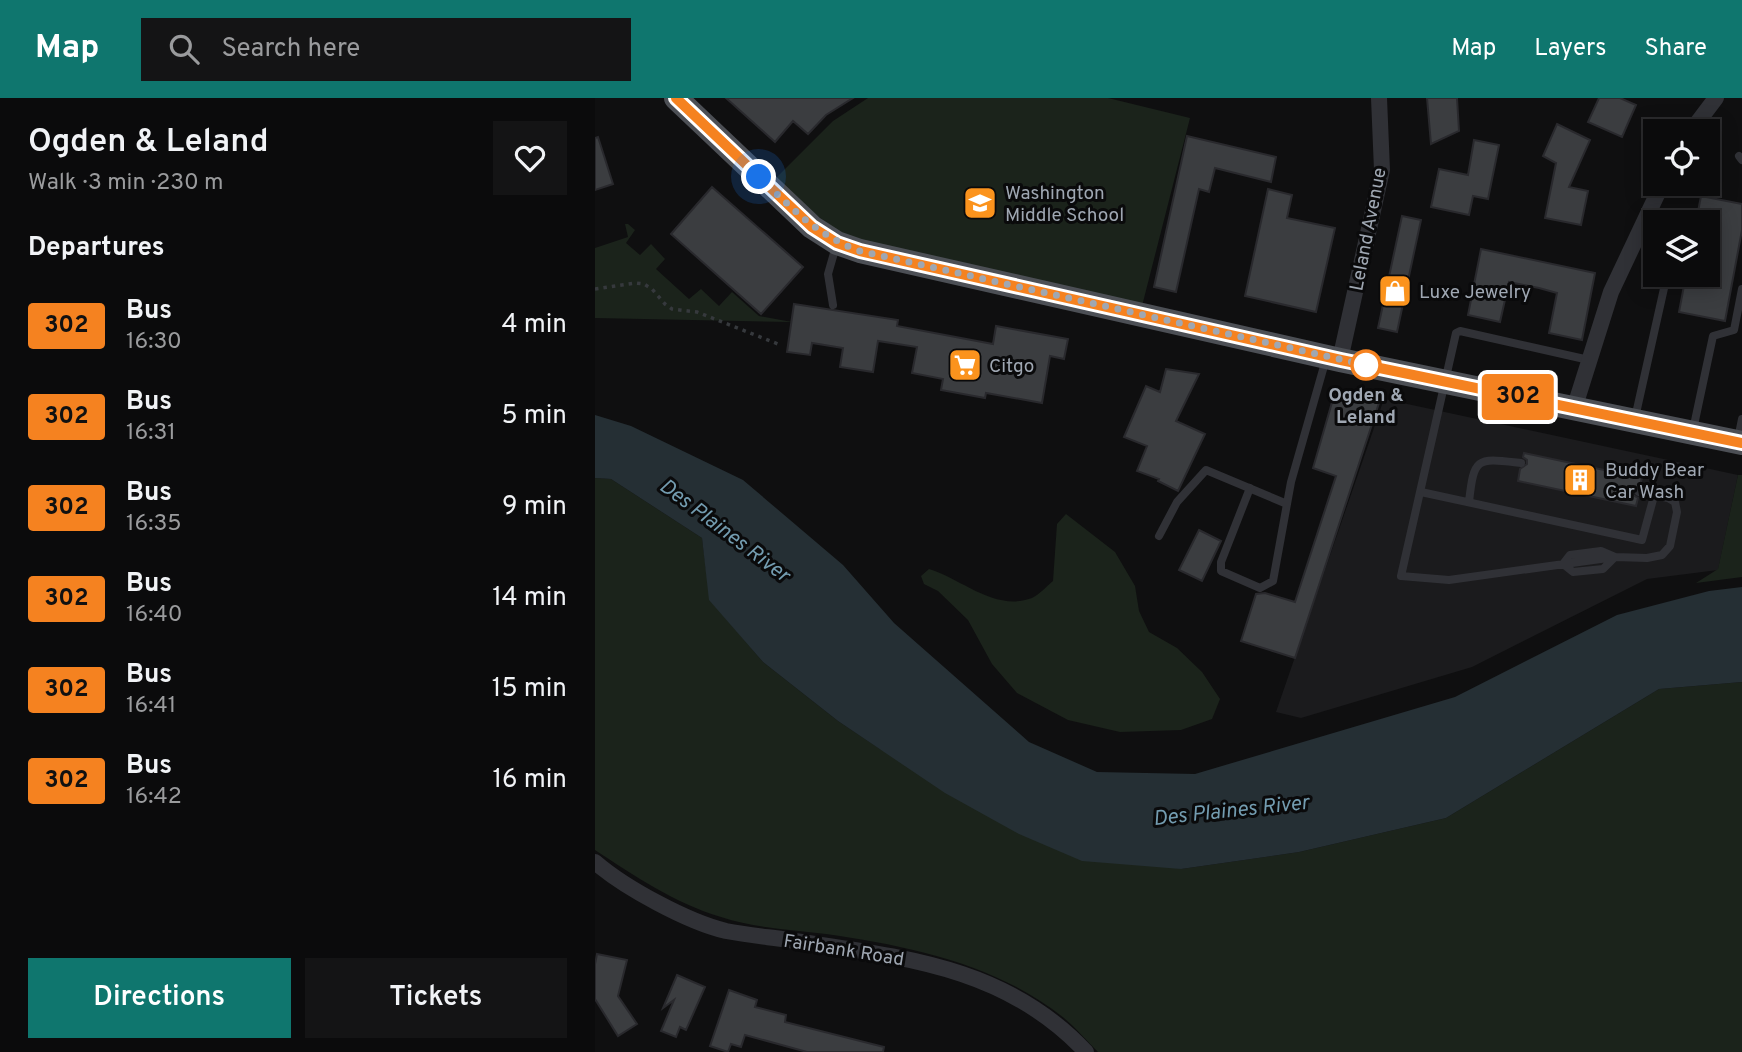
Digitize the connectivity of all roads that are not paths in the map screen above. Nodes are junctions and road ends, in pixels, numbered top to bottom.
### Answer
1 (1379, 98) edge
2 (1716, 98) edge
3 (685, 102) edge
4 (1700, 119) edge
5 (1656, 196) edge
6 (837, 243) junction
7 (1664, 287) edge
8 (1742, 289) edge
9 (833, 305) dead end
10 (1334, 358) junction
11 (1590, 360) junction
12 (1445, 381) junction
13 (1574, 409) junction
14 (1634, 421) junction
15 (1692, 433) junction
16 (1740, 435) edge
17 (1521, 463) dead end
18 (1250, 488) junction
19 (1420, 492) junction
20 (1639, 492) dead end
21 (1654, 496) junction
22 (1469, 502) junction
23 (1287, 504) junction
24 (1159, 536) dead end
25 (595, 862) edge
26 (1086, 1052) edge

1 - 10 street, Leland Avenue
2 - 4 street
3 - 6 main road
5 - 11 street
6 - 9 lane
6 - 10 main road
7 - 14 lane
8 - 15 lane
10 - 12 main road
10 - 23 lane
11 - 12 lane
11 - 13 street
12 - 13 main road
12 - 19 lane
13 - 14 main road
14 - 15 main road
15 - 16 main road
17 - 22 lane
18 - 23 lane
18 - 23 lane
18 - 24 lane
19 - 21 lane
19 - 22 lane
20 - 21 lane
21 - 22 lane
25 - 26 street, Fairbank Road

